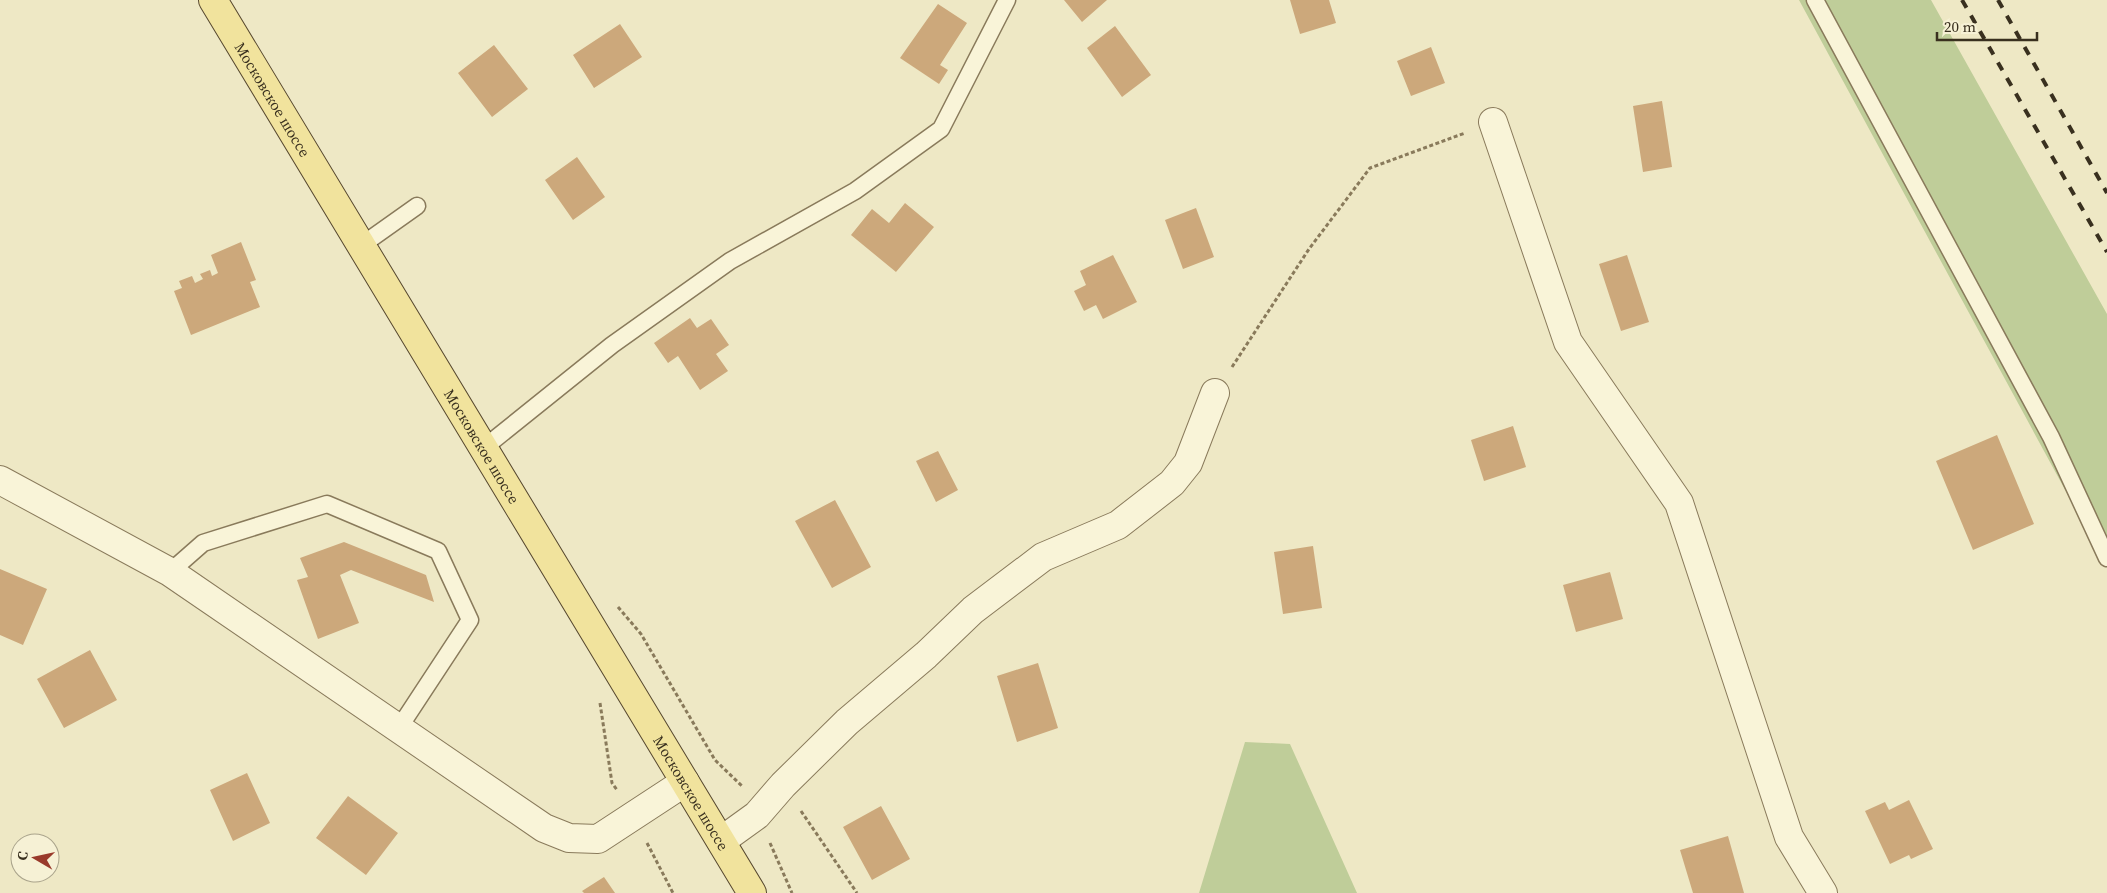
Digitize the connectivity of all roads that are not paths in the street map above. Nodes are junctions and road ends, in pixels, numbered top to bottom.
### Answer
1 (213, 0) edge
2 (1007, 0) edge
3 (1815, 0) edge
4 (1493, 122) road end
5 (418, 206) dead end
6 (362, 245) junction
7 (1215, 393) road end
8 (485, 447) junction
9 (0, 480) edge
10 (2107, 558) edge
11 (170, 572) junction
12 (400, 728) junction
13 (684, 782) junction
14 (721, 841) junction
15 (752, 893) edge
16 (1823, 893) edge

1 - 6 main road, Московское шоссе
2 - 8 lane
3 - 10 lane
4 - 16 street
5 - 6 lane
6 - 8 main road, Московское шоссе
7 - 14 street
8 - 13 main road, Московское шоссе
9 - 11 street
11 - 12 street
11 - 12 lane
12 - 13 street
13 - 14 main road, Московское шоссе
14 - 15 main road, Московское шоссе

